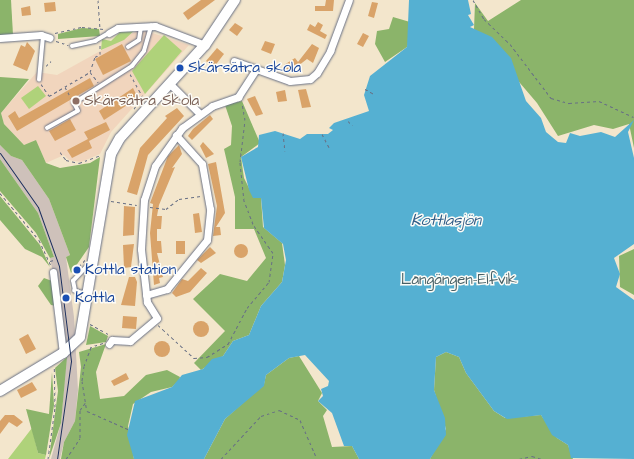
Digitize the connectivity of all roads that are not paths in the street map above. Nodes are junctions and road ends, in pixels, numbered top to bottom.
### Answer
1 (235, 0) edge
2 (349, 0) edge
3 (151, 26) junction
4 (141, 27) junction
5 (110, 33) joint
6 (47, 37) joint
7 (0, 38) edge
8 (205, 45) junction
9 (72, 46) road end
10 (128, 47) dead end
11 (234, 60) dead end
12 (255, 71) junction
13 (39, 80) road end
14 (170, 84) junction
15 (200, 113) junction
16 (47, 128) dead end
17 (176, 135) junction
18 (89, 260) junction
19 (53, 272) road end
20 (90, 296) junction
21 (146, 296) junction
22 (111, 342) road end
23 (63, 353) junction
24 (0, 391) edge

1 - 8 street
2 - 12 street
3 - 4 street
3 - 8 street
3 - 16 lane
4 - 5 street
4 - 10 lane
5 - 9 lane
6 - 7 street
6 - 13 lane
8 - 14 street
11 - 12 street
12 - 15 street
14 - 15 street
14 - 18 street
15 - 17 street
17 - 21 street
17 - 21 street
18 - 20 street
18 - 20 lane
19 - 23 street
20 - 23 street
21 - 22 street
23 - 24 street

